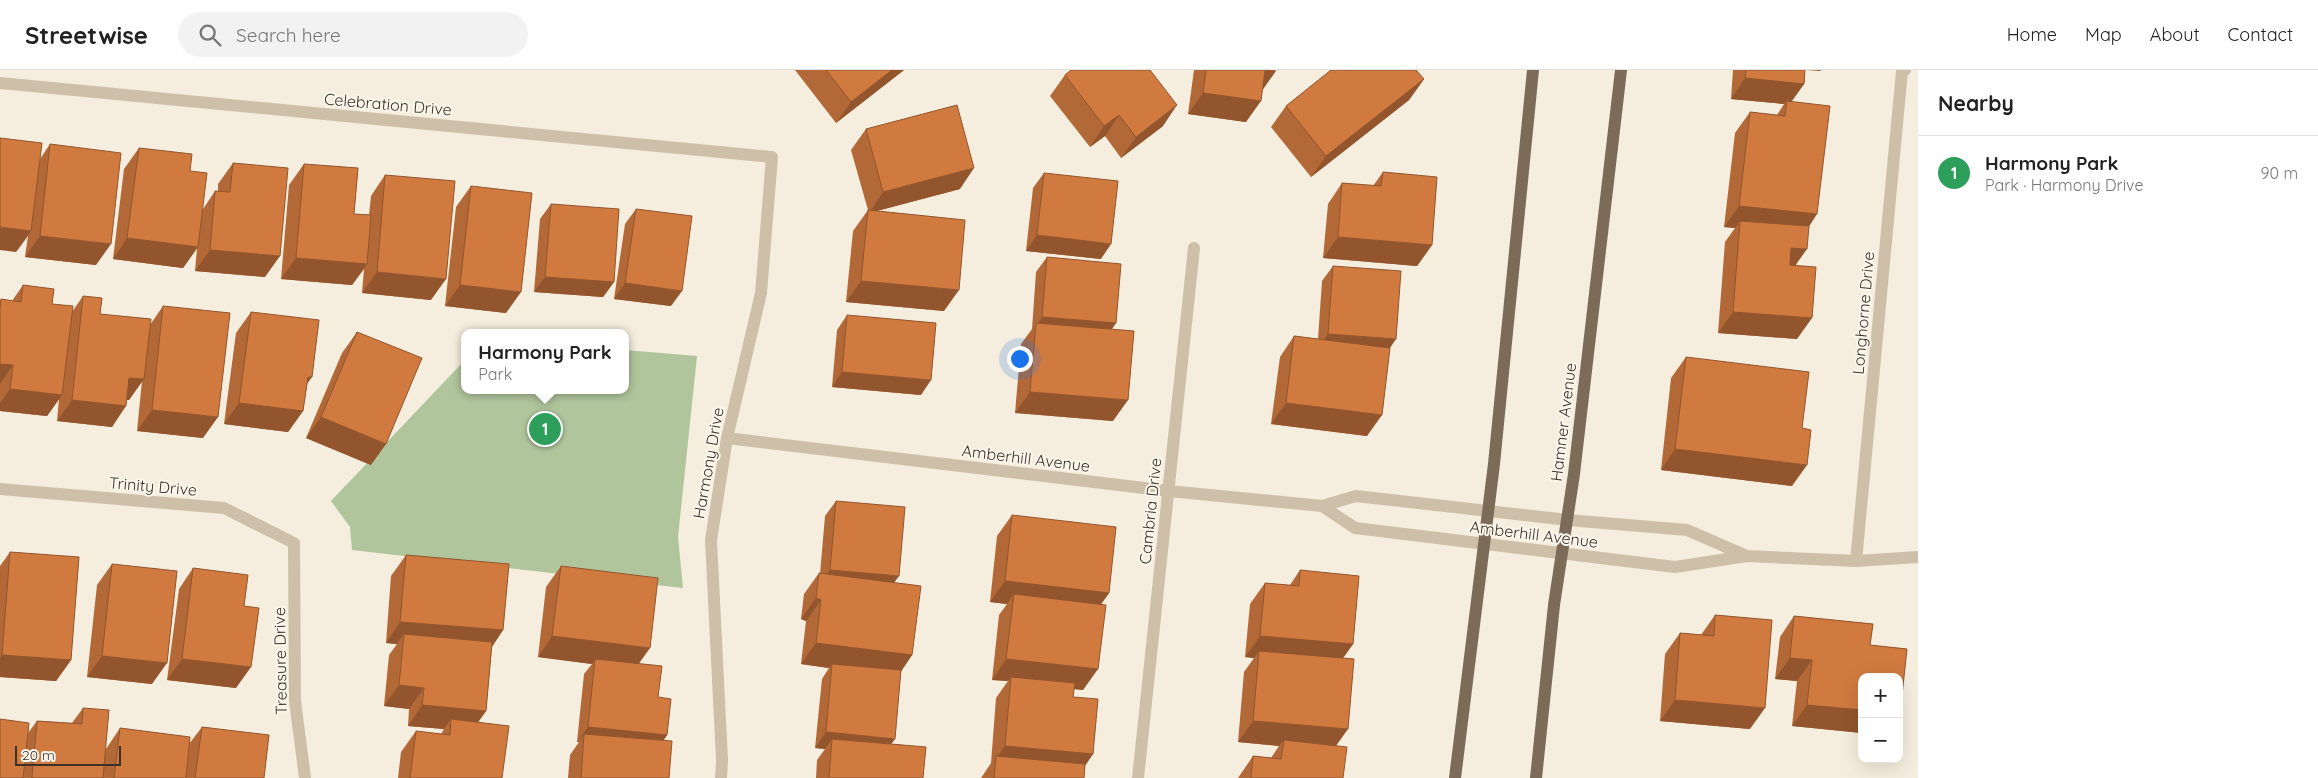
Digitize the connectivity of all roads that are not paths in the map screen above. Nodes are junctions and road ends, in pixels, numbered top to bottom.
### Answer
1 (1533, 70) edge
2 (1621, 70) edge
3 (1905, 70) edge
4 (0, 83) edge
5 (772, 157) joint
6 (1194, 248) dead end
7 (727, 438) junction
8 (0, 488) edge
9 (1169, 491) junction
10 (1322, 506) junction
11 (1488, 512) junction
12 (1568, 520) junction
13 (294, 543) joint
14 (1484, 544) junction
15 (1563, 553) junction
16 (1747, 556) junction
17 (1918, 557) edge
18 (1856, 561) junction
19 (305, 778) edge
20 (721, 778) edge
21 (1138, 778) edge
22 (1454, 778) edge
23 (1536, 778) edge

1 - 11 main road
2 - 12 main road, Hamner Avenue
3 - 18 street, Longhorne Drive
4 - 5 street, Celebration Drive
5 - 7 street, Harmony Drive
6 - 9 street, Cambria Drive
7 - 9 street, Amberhill Avenue
7 - 20 street, Harmony Drive
8 - 13 street, Trinity Drive
9 - 10 street, Amberhill Avenue
9 - 21 street, Cambria Drive
10 - 11 street, Amberhill Avenue
10 - 14 street, Amberhill Avenue
11 - 12 street, Amberhill Avenue
11 - 14 main road
12 - 15 main road, Hamner Avenue
12 - 16 street, Amberhill Avenue
13 - 19 street, Treasure Drive
14 - 15 street, Amberhill Avenue
14 - 22 main road
15 - 16 street, Amberhill Avenue
15 - 23 main road, Hamner Avenue
16 - 18 street, Amberhill Avenue
17 - 18 street, Amberhill Avenue

